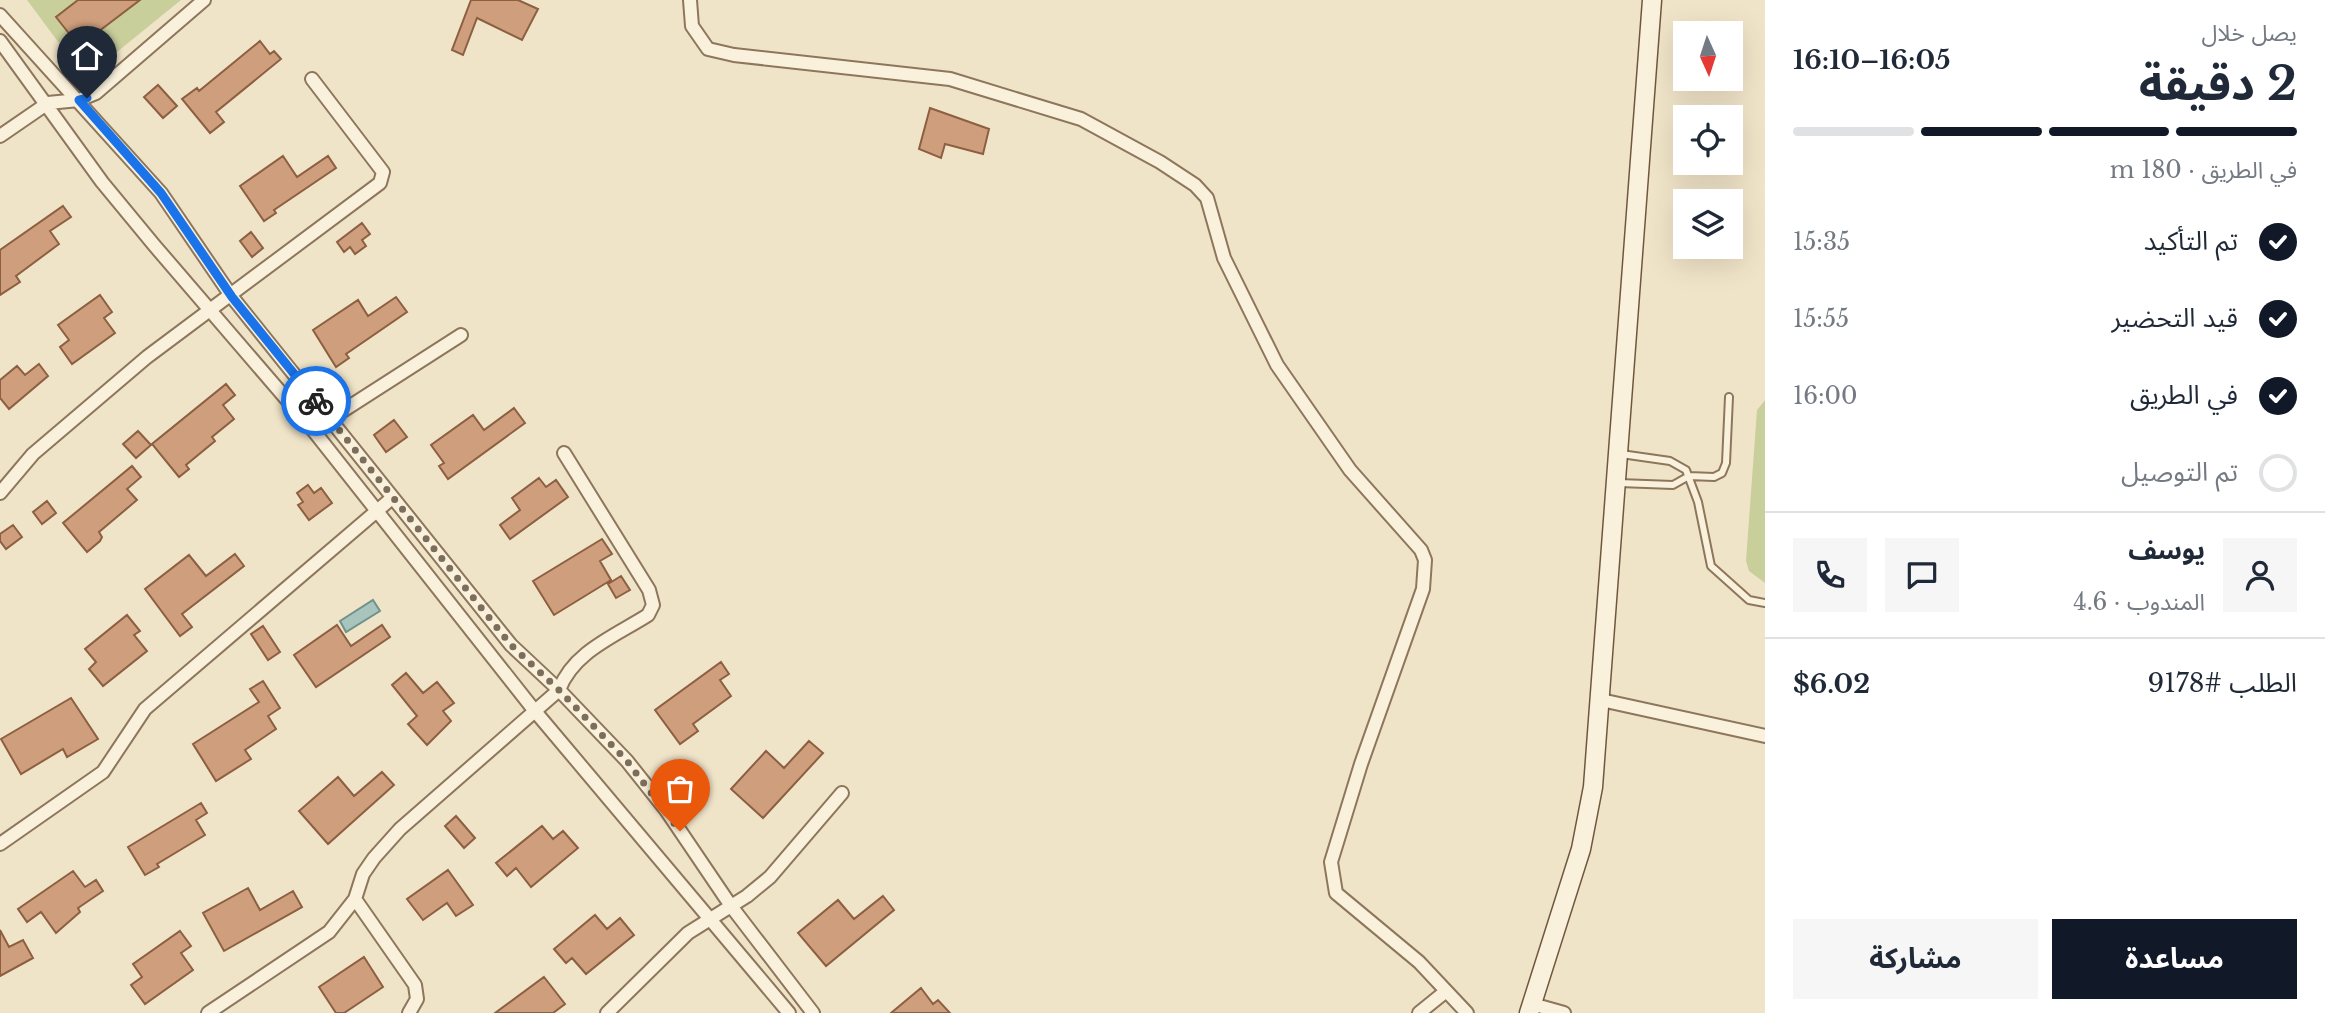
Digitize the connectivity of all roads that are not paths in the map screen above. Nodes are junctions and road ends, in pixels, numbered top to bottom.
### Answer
1 (204, 0) edge
2 (690, 0) edge
3 (1652, 0) edge
4 (0, 15) edge
5 (0, 41) edge
6 (312, 79) dead end
7 (79, 100) junction
8 (48, 103) junction
9 (0, 136) edge
10 (232, 297) junction
11 (213, 311) junction
12 (461, 335) dead end
13 (1729, 397) dead end
14 (330, 419) junction
15 (313, 430) junction
16 (564, 453) dead end
17 (1619, 454) junction
18 (1689, 476) junction
19 (1617, 483) junction
20 (0, 493) edge
21 (392, 498) junction
22 (375, 511) junction
23 (1765, 603) edge
24 (559, 690) junction
25 (1601, 700) junction
26 (534, 710) junction
27 (1765, 736) edge
28 (842, 793) dead end
29 (0, 844) edge
30 (355, 899) junction
31 (730, 906) junction
32 (707, 919) junction
33 (1445, 992) junction
34 (1531, 1009) edge
35 (208, 1013) edge
36 (409, 1013) edge
37 (607, 1013) edge
38 (789, 1013) edge
39 (813, 1013) edge
40 (1419, 1013) edge
41 (1467, 1013) edge
42 (1564, 1013) edge

1 - 7 street
2 - 33 street
3 - 17 main road
4 - 7 street
5 - 8 street
6 - 10 street
7 - 8 street
7 - 10 street
8 - 9 street
8 - 11 street
10 - 11 street
10 - 14 street
11 - 15 street
11 - 20 street
12 - 14 street
13 - 18 lane
14 - 15 street
14 - 21 street
15 - 22 street
16 - 24 street
17 - 18 lane
17 - 19 main road
18 - 19 lane
18 - 23 lane
19 - 25 main road
21 - 22 street
21 - 24 street
22 - 26 street
22 - 29 street
24 - 26 street
24 - 31 street
25 - 27 street
25 - 34 main road
26 - 30 street
26 - 32 street
28 - 31 street
30 - 35 street
30 - 36 street
31 - 32 street
31 - 39 street
32 - 37 street
32 - 38 street
33 - 40 street
33 - 41 street
34 - 42 street

